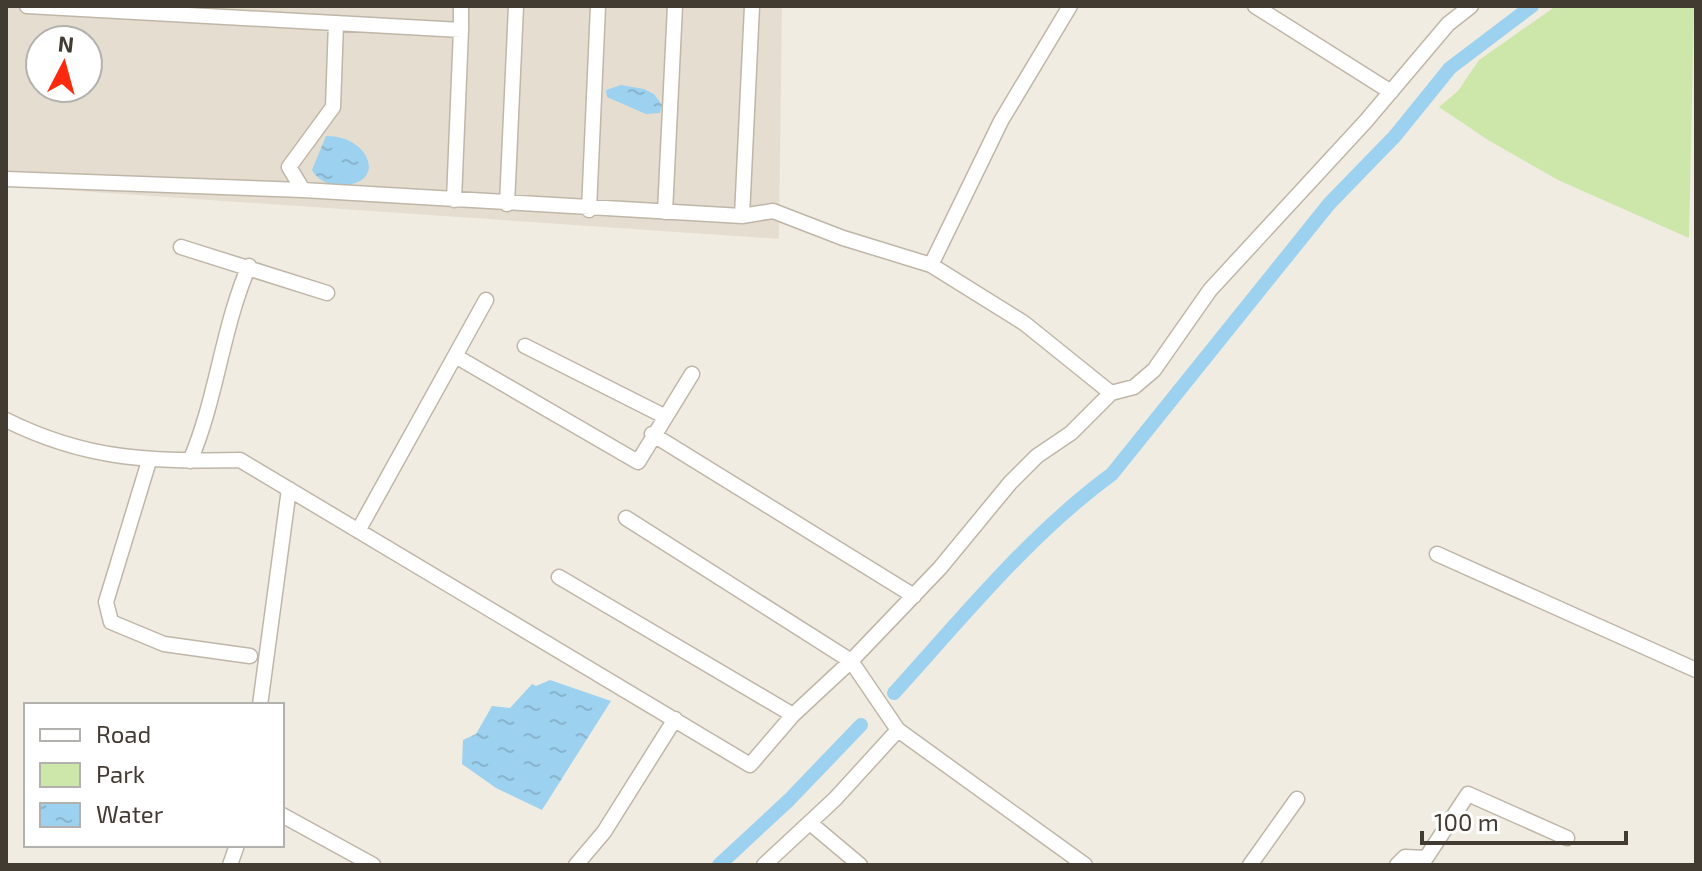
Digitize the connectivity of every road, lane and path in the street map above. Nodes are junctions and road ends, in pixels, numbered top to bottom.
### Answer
1 (27, 6) edge
2 (461, 6) edge
3 (516, 6) edge
4 (598, 6) edge
5 (675, 6) edge
6 (752, 6) edge
7 (1070, 6) edge
8 (1255, 6) edge
9 (1471, 6) edge
10 (155, 10) edge
11 (336, 23) junction
12 (461, 30) junction
13 (1391, 92) junction
14 (6, 179) edge
15 (303, 190) junction
16 (454, 200) junction
17 (507, 204) junction
18 (589, 210) junction
19 (665, 212) junction
20 (742, 216) junction
21 (181, 247) dead end
22 (931, 265) junction
23 (249, 266) junction
24 (327, 293) dead end
25 (486, 300) dead end
26 (525, 346) dead end
27 (457, 357) junction
28 (692, 374) dead end
29 (1111, 393) junction
30 (664, 416) junction
31 (6, 420) edge
32 (652, 434) junction
33 (149, 461) junction
34 (190, 461) junction
35 (289, 489) junction
36 (626, 518) dead end
37 (358, 531) junction
38 (1437, 554) dead end
39 (559, 577) dead end
40 (914, 596) junction
41 (250, 656) dead end
42 (851, 661) junction
43 (1696, 670) edge
44 (260, 703) edge
45 (793, 715) junction
46 (675, 719) junction
47 (898, 730) junction
48 (1297, 799) dead end
49 (284, 816) edge
50 (810, 823) junction
51 (1567, 838) dead end
52 (373, 865) edge
53 (576, 865) edge
54 (764, 865) edge
55 (860, 865) edge
56 (1085, 865) edge
57 (1250, 865) edge
58 (1397, 865) edge

1 - 10 street
2 - 12 street
3 - 17 street
4 - 18 street
5 - 19 street
6 - 20 street
7 - 22 street
8 - 13 street
9 - 13 street
10 - 11 street
11 - 12 street
11 - 15 street
12 - 16 street
13 - 29 street
14 - 15 street
15 - 16 street
16 - 17 street
17 - 18 street
18 - 19 street
19 - 20 street
20 - 22 street
21 - 23 street
22 - 29 street
23 - 24 street
23 - 34 street
25 - 27 street
26 - 30 street
27 - 32 street
27 - 37 street
28 - 30 street
29 - 40 street
30 - 32 street
31 - 33 street
32 - 40 street
33 - 34 street
33 - 41 street
34 - 35 street
35 - 37 street
35 - 44 street
36 - 42 street
37 - 46 street
38 - 43 street
39 - 45 street
40 - 42 street
42 - 45 street
42 - 47 street
45 - 46 street
46 - 53 street
47 - 50 street
47 - 56 street
48 - 57 street
49 - 52 street
50 - 54 street
50 - 55 street
51 - 58 street

